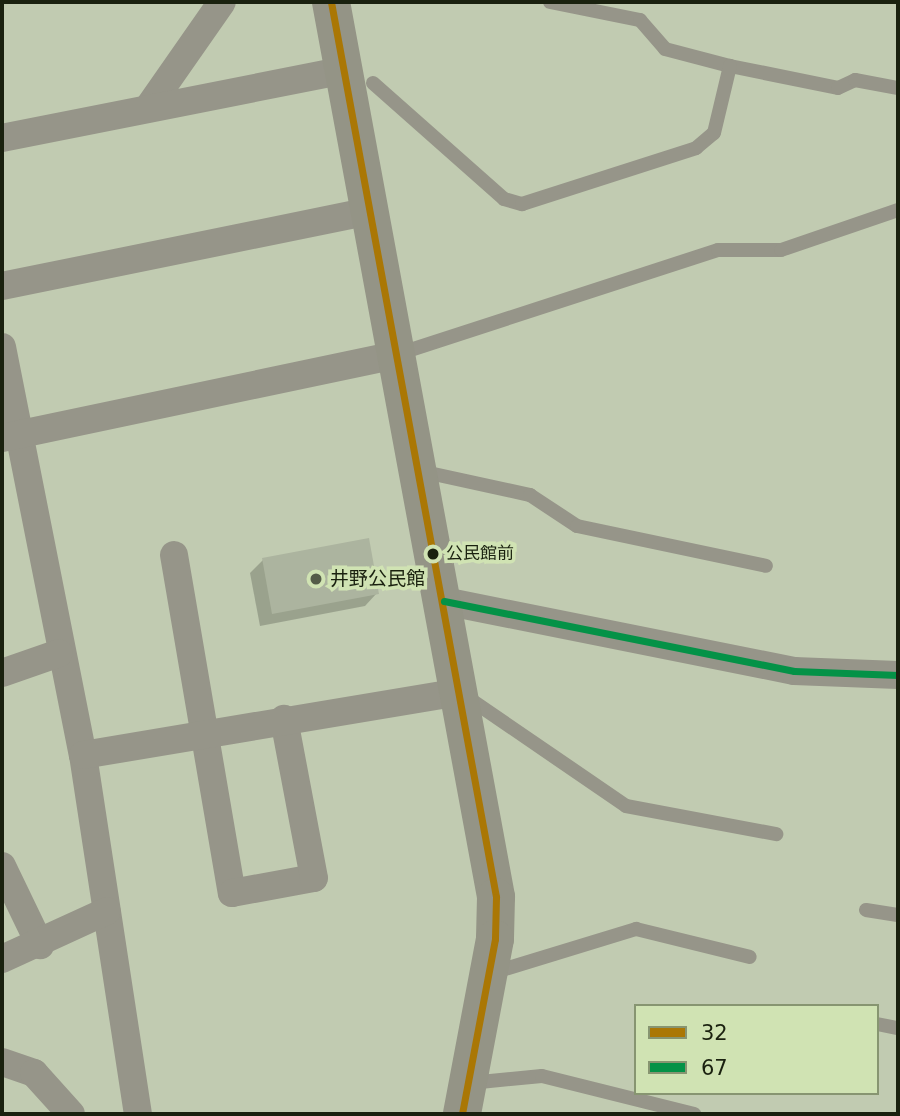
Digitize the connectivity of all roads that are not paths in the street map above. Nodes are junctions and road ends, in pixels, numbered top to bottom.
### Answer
1 (222, 2) edge
2 (331, 2) edge
3 (550, 2) edge
4 (730, 66) junction
5 (359, 76) junction
6 (898, 88) edge
7 (148, 108) junction
8 (2, 138) edge
9 (898, 210) edge
10 (371, 211) junction
11 (2, 286) edge
12 (2, 347) edge
13 (397, 355) junction
14 (10, 436) edge
15 (420, 471) junction
16 (174, 555) dead end
17 (766, 566) dead end
18 (444, 601) junction
19 (59, 653) junction
20 (2, 673) edge
21 (898, 675) edge
22 (460, 692) junction
23 (284, 719) junction
24 (201, 734) junction
25 (83, 755) junction
26 (776, 834) dead end
27 (2, 866) edge
28 (866, 910) dead end
29 (107, 911) junction
30 (898, 915) edge
31 (40, 945) junction
32 (750, 957) dead end
33 (2, 959) edge
34 (489, 974) junction
35 (879, 1024) edge
36 (898, 1028) edge
37 (2, 1062) edge
38 (466, 1099) edge
39 (71, 1114) edge
40 (138, 1114) edge
41 (694, 1114) edge

1 - 7 street
2 - 5 street
3 - 4 lane
4 - 5 lane
4 - 6 lane
5 - 7 street
5 - 10 street
7 - 8 street
9 - 13 lane
10 - 11 street
10 - 13 street
12 - 14 street
13 - 14 street
13 - 15 street
14 - 19 street
15 - 17 lane
15 - 18 street
16 - 24 street
18 - 21 street
18 - 22 street
19 - 20 street
19 - 25 street
22 - 23 street
22 - 26 lane
22 - 34 street
23 - 24 street
23 - 24 street
24 - 25 street
25 - 29 street
27 - 31 street
28 - 30 lane
29 - 31 street
29 - 40 street
31 - 33 street
32 - 34 lane
34 - 38 street
35 - 36 lane
37 - 39 street
38 - 41 lane

